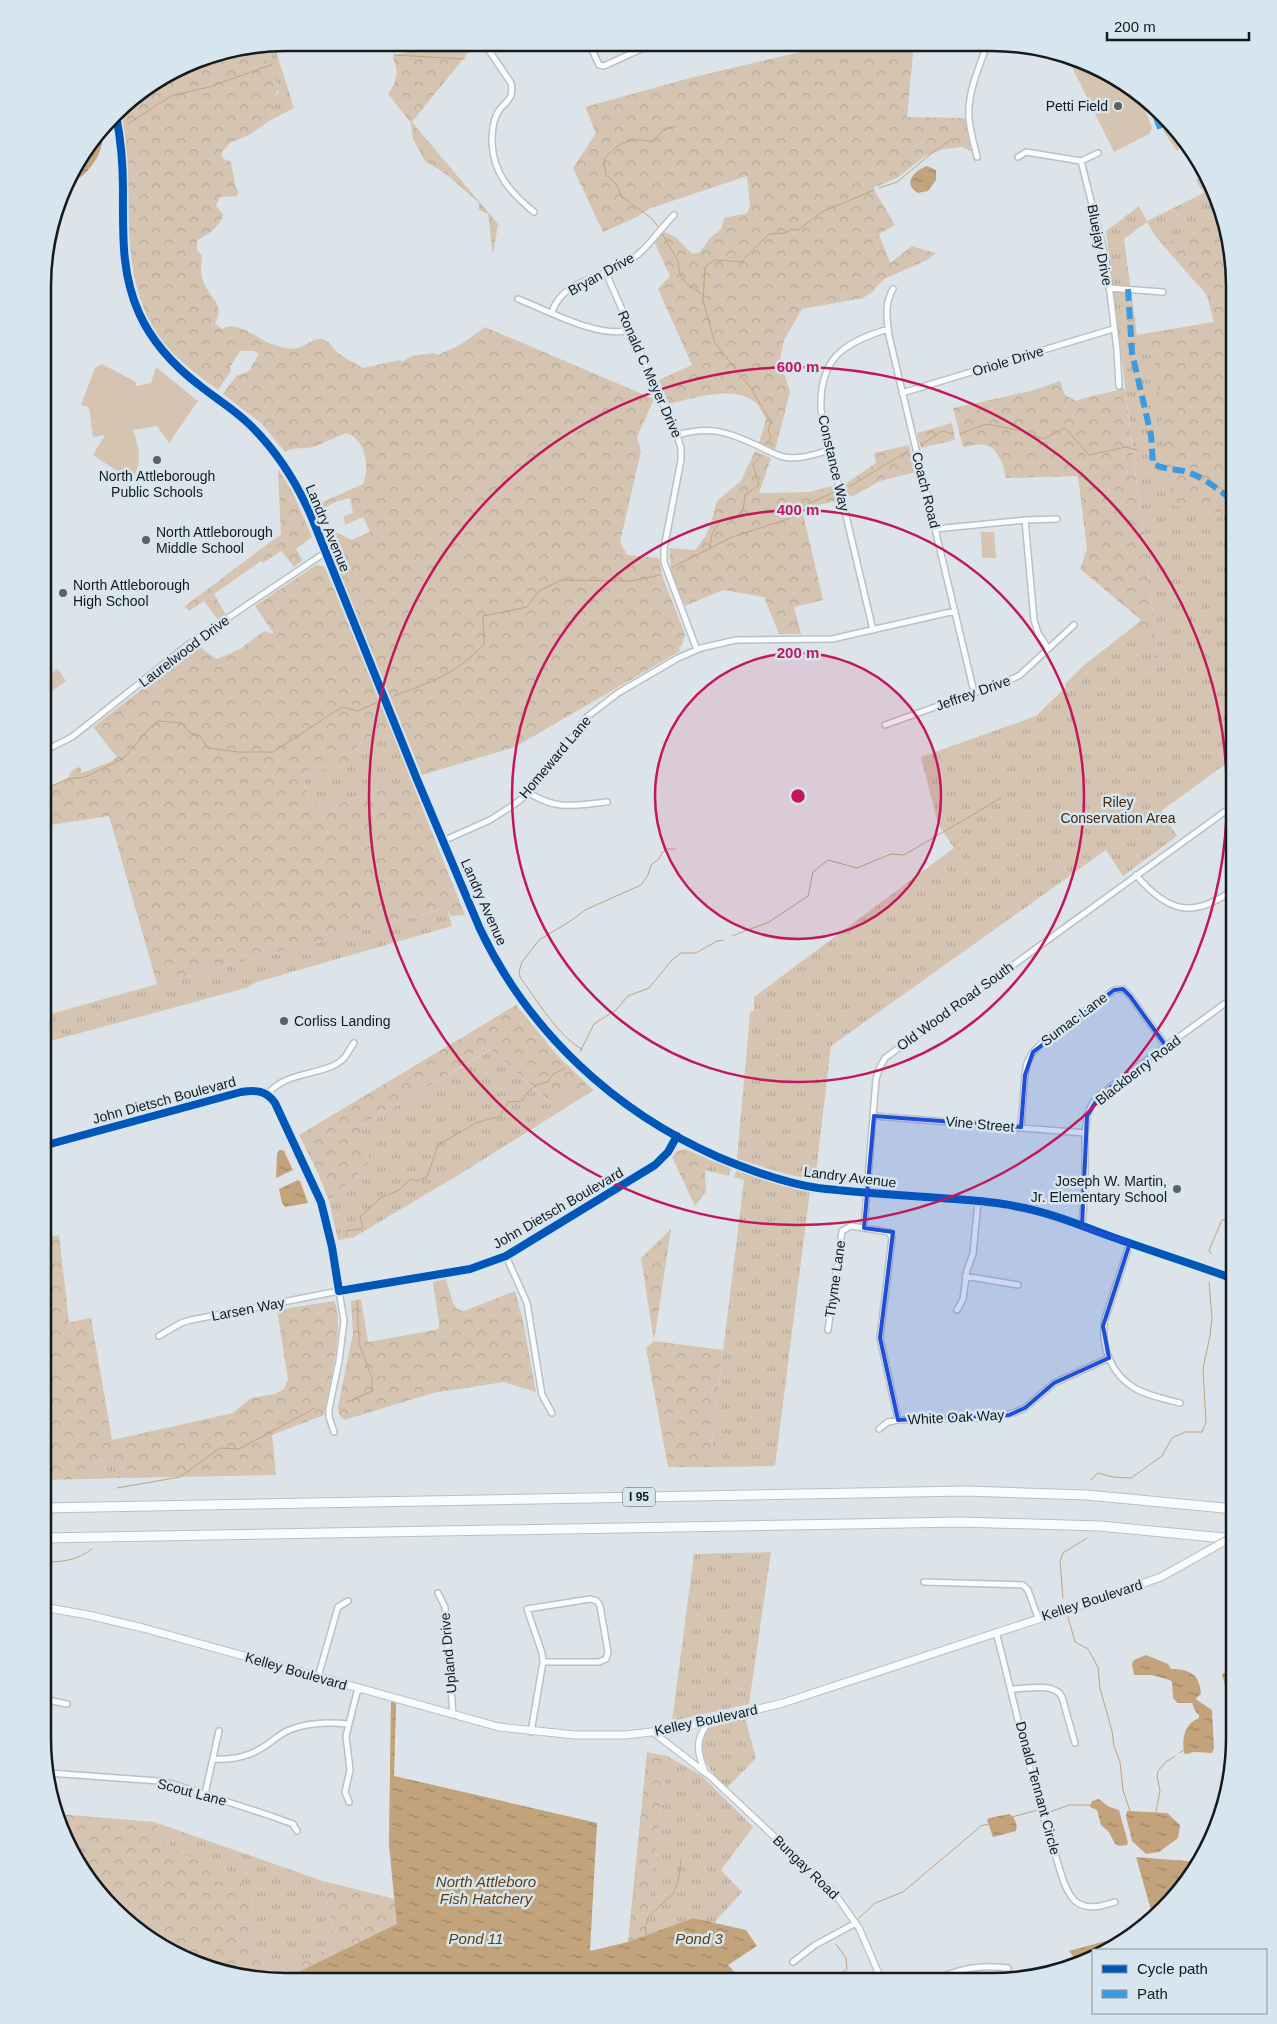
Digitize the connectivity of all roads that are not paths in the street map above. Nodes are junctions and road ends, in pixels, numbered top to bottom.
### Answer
1 (489, 51) edge
2 (593, 51) edge
3 (638, 51) edge
4 (985, 51) edge
5 (117, 123) edge
6 (1098, 153) dead end
7 (977, 157) dead end
8 (1018, 157) dead end
9 (1081, 161) junction
10 (534, 212) dead end
11 (674, 215) dead end
12 (606, 273) junction
13 (1109, 288) junction
14 (893, 289) dead end
15 (1163, 292) dead end
16 (518, 299) dead end
17 (552, 312) junction
18 (888, 329) junction
19 (1113, 329) junction
20 (630, 330) junction
21 (1120, 386) dead end
22 (902, 393) junction
23 (677, 435) junction
24 (830, 450) junction
25 (1057, 519) dead end
26 (1024, 520) junction
27 (935, 529) junction
28 (326, 552) junction
29 (955, 611) junction
30 (1074, 625) dead end
31 (873, 630) junction
32 (1048, 648) junction
33 (697, 650) junction
34 (974, 692) junction
35 (885, 725) dead end
36 (51, 748) edge
37 (529, 793) junction
38 (606, 802) dead end
39 (1226, 811) edge
40 (443, 841) junction
41 (1136, 875) junction
42 (1226, 894) edge
43 (1226, 1003) edge
44 (354, 1043) dead end
45 (1166, 1046) junction
46 (267, 1094) junction
47 (874, 1116) junction
48 (1021, 1127) junction
49 (1085, 1133) junction
50 (677, 1136) junction
51 (51, 1144) edge
52 (867, 1192) junction
53 (978, 1201) junction
54 (1082, 1227) junction
55 (864, 1228) junction
56 (1130, 1244) junction
57 (506, 1256) junction
58 (965, 1276) junction
59 (1226, 1276) edge
60 (1018, 1285) dead end
61 (339, 1291) junction
62 (957, 1310) dead end
63 (828, 1330) dead end
64 (159, 1336) dead end
65 (1109, 1358) junction
66 (1180, 1403) dead end
67 (552, 1413) dead end
68 (898, 1420) junction
69 (879, 1429) dead end
70 (334, 1432) dead end
71 (51, 1508) edge
72 (1226, 1508) edge
73 (1226, 1536) edge
74 (51, 1538) edge
75 (1226, 1541) edge
76 (924, 1582) dead end
77 (438, 1593) dead end
78 (348, 1601) dead end
79 (51, 1608) edge
80 (1038, 1618) junction
81 (996, 1632) junction
82 (544, 1662) junction
83 (318, 1677) junction
84 (362, 1689) junction
85 (1011, 1689) junction
86 (51, 1701) edge
87 (67, 1704) dead end
88 (453, 1715) junction
89 (708, 1722) junction
90 (348, 1724) junction
91 (219, 1731) dead end
92 (530, 1732) junction
93 (654, 1732) junction
94 (1075, 1743) dead end
95 (214, 1759) junction
96 (54, 1772) edge
97 (705, 1772) junction
98 (205, 1794) junction
99 (349, 1802) dead end
100 (297, 1831) dead end
101 (1115, 1902) dead end
102 (856, 1923) junction
103 (793, 1962) dead end
104 (1008, 1968) dead end
105 (878, 1973) edge
106 (953, 1973) edge

1 - 10 street
2 - 3 street
4 - 7 street
5 - 28 street, Landry Avenue
6 - 9 street
8 - 9 street
9 - 13 street, Bluejay Drive
11 - 12 street, Bryan Drive
12 - 17 street, Bryan Drive
12 - 20 street, Ronald C Meyer Drive
13 - 15 street
13 - 19 street, Bluejay Drive
14 - 18 street, Coach Road
16 - 17 street
17 - 20 street
18 - 22 street, Coach Road
18 - 24 street, Constance Way
19 - 21 street, Bluejay Drive
19 - 22 street, Oriole Drive
20 - 23 street, Ronald C Meyer Drive
22 - 27 street, Coach Road
23 - 24 street
23 - 33 street, Ronald C Meyer Drive
24 - 31 street, Constance Way
25 - 26 street
26 - 27 street
26 - 32 street
27 - 29 street, Coach Road
28 - 36 street, Laurelwood Drive
28 - 40 street, Landry Avenue
29 - 31 street, Homeward Lane
29 - 34 street, Coach Road
30 - 32 street, Jeffrey Drive
31 - 33 street, Homeward Lane
32 - 34 street, Jeffrey Drive
33 - 37 street, Homeward Lane
34 - 35 street, Jeffrey Drive
37 - 38 street
37 - 40 street, Homeward Lane
39 - 41 street, Old Wood Road South
40 - 50 street, Landry Avenue
41 - 42 street
41 - 47 street, Old Wood Road South
43 - 45 street, Blackberry Road
44 - 46 street
45 - 48 street, Sumac Lane
45 - 49 street, Blackberry Road
46 - 51 street, John Dietsch Boulevard
46 - 61 street
47 - 48 street, Vine Street
47 - 52 street, Old Wood Road South
48 - 49 street, Vine Street
49 - 54 street, Blackberry Road
50 - 52 street, Landry Avenue
50 - 57 street, John Dietsch Boulevard
52 - 53 street, Landry Avenue
52 - 55 street, Old Wood Road South
53 - 54 street, Landry Avenue
53 - 58 street
54 - 56 street, Landry Avenue
55 - 63 street, Thyme Lane
55 - 68 street
56 - 59 street, Landry Avenue
56 - 65 street
57 - 61 street, John Dietsch Boulevard
57 - 67 street
58 - 60 street
58 - 62 street
61 - 64 street, Larsen Way
61 - 70 street
65 - 66 street
65 - 68 street, White Oak Way
68 - 69 street, White Oak Way
71 - 72 highway, I 95
73 - 74 highway, I 95
75 - 80 main road, Kelley Boulevard, bridge
76 - 80 street
77 - 88 street, Upland Drive
78 - 83 street
79 - 83 main road, Kelley Boulevard
80 - 81 main road, Kelley Boulevard
81 - 85 street, Donald Tennant Circle
81 - 89 main road, Kelley Boulevard
82 - 82 street
82 - 92 street
83 - 84 main road, Kelley Boulevard
84 - 88 main road, Kelley Boulevard
84 - 90 street
85 - 94 street
85 - 101 street, Donald Tennant Circle
86 - 87 street
88 - 92 main road, Kelley Boulevard
89 - 93 main road, Kelley Boulevard
89 - 97 street
90 - 95 street
90 - 99 street
91 - 95 street
92 - 93 main road, Kelley Boulevard
93 - 97 street, Bungay Road
95 - 98 street
96 - 98 street, Scout Lane
97 - 102 street, Bungay Road
98 - 100 street, Scout Lane
102 - 103 street
102 - 105 street, Bungay Road
104 - 106 street

